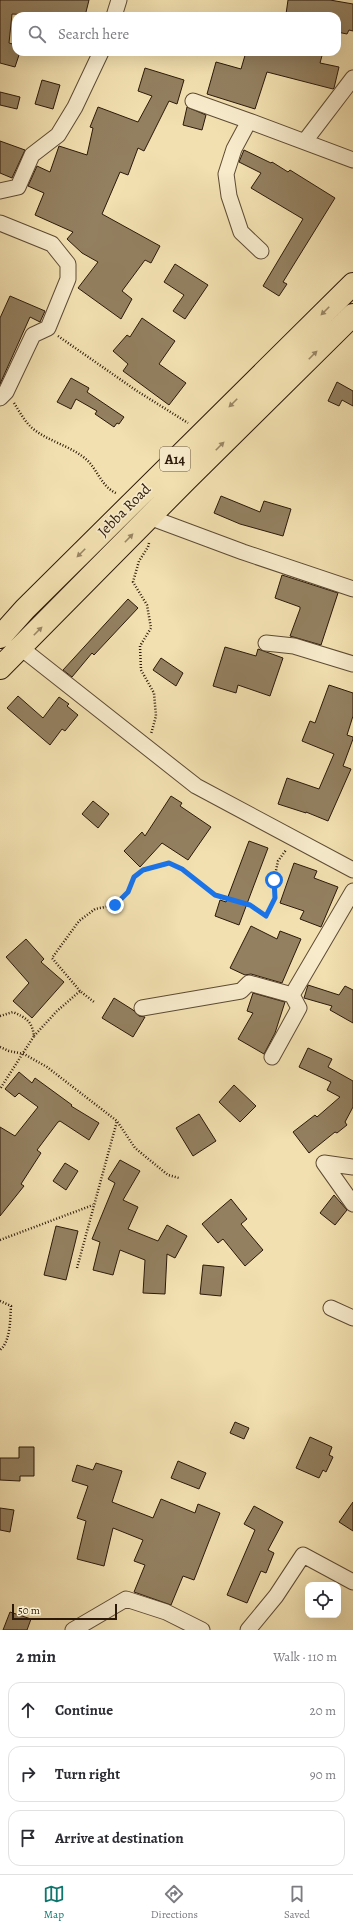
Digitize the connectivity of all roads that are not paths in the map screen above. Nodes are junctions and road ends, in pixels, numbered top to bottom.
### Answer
1 (119, 0) edge
2 (115, 12) edge
3 (100, 56) edge
4 (353, 78) edge
5 (193, 100) dead end
6 (249, 121) junction
7 (305, 141) junction
8 (353, 160) edge
9 (0, 191) edge
10 (0, 223) edge
11 (261, 251) dead end
12 (353, 284) edge
13 (353, 315) edge
14 (3, 395) edge
15 (157, 520) junction
16 (353, 589) edge
17 (0, 637) edge
18 (266, 642) dead end
19 (21, 648) junction
20 (353, 664) edge
21 (0, 668) edge
22 (353, 870) edge
23 (353, 891) edge
24 (292, 995) junction
25 (142, 1008) dead end
26 (272, 1057) dead end
27 (353, 1167) edge
28 (353, 1204) edge
29 (331, 1308) dead end
30 (353, 1318) edge
31 (353, 1568) edge
32 (336, 1572) junction
33 (353, 1582) edge
34 (73, 1630) edge
35 (202, 1630) edge
36 (248, 1630) edge

1 - 2 street
3 - 9 street
4 - 7 street
5 - 6 street
6 - 7 street
6 - 11 street
7 - 8 street
10 - 14 street
12 -> 17 highway, Jebba Road / A14
15 -> 13 highway
15 - 16 street
19 -> 15 highway
18 - 20 street
19 - 21 highway
19 - 22 street
23 - 24 street
24 - 25 street
24 - 26 street
27 - 28 street
29 - 30 street
31 - 32 street
32 - 33 street
32 - 36 street
34 - 35 street

